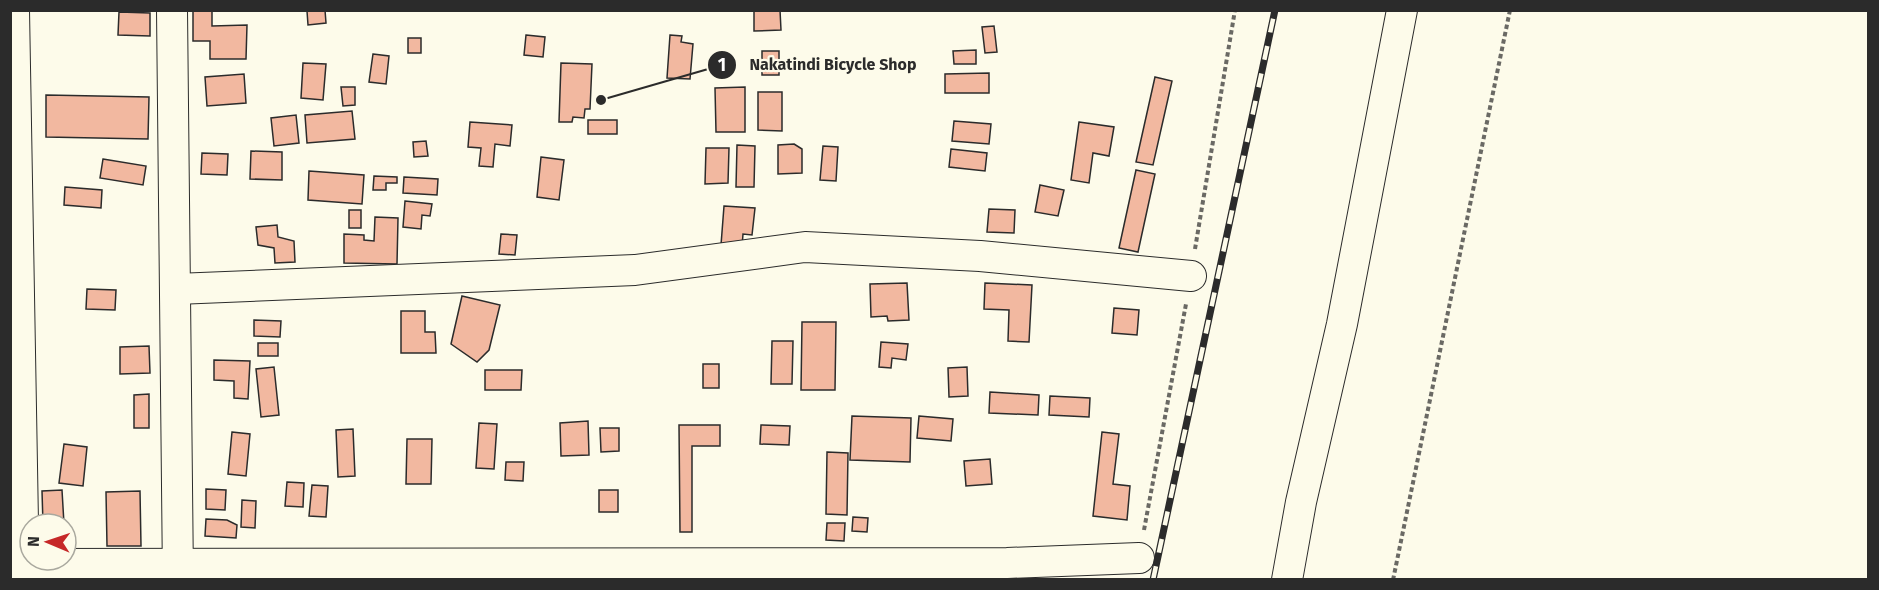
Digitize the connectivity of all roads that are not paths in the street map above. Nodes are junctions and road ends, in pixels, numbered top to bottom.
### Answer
1 (14, 10) edge
2 (172, 10) edge
3 (1402, 10) edge
4 (1191, 276) dead end
5 (176, 289) junction
6 (23, 512) edge
7 (1139, 558) dead end
8 (178, 571) edge
9 (78, 572) edge
10 (1287, 579) edge

1 - 6 street
2 - 5 street
3 - 10 street
4 - 5 street
5 - 8 street
7 - 8 street
8 - 9 street

